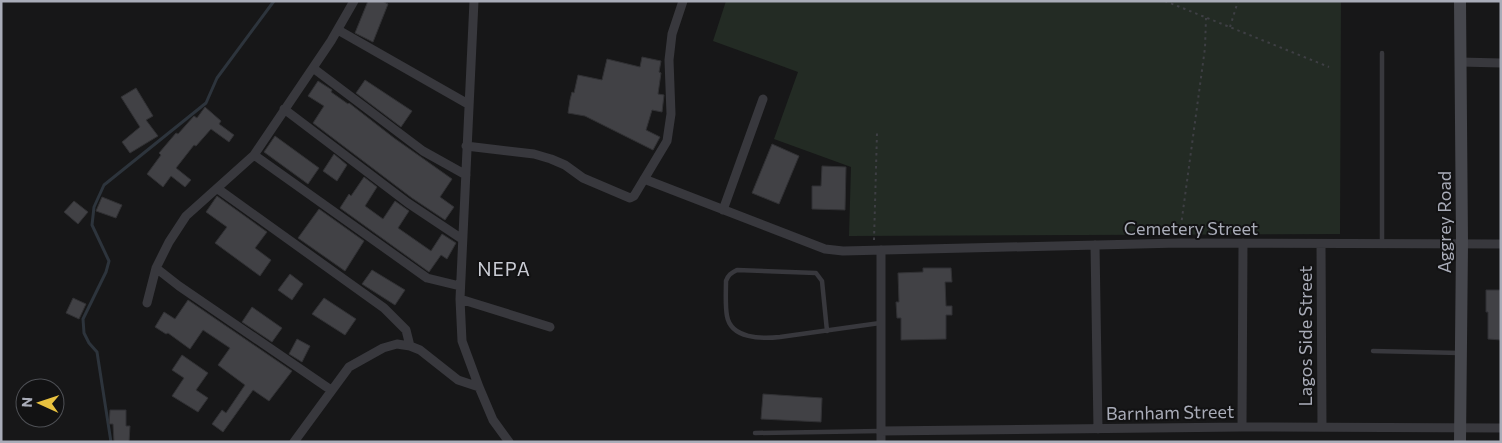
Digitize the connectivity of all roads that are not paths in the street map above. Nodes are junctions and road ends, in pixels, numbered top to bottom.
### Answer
1 (354, 1) edge
2 (474, 1) edge
3 (683, 1) edge
4 (1460, 1) edge
5 (338, 30) junction
6 (1382, 53) dead end
7 (1460, 62) junction
8 (1501, 63) edge
9 (313, 68) junction
10 (763, 100) dead end
11 (468, 104) junction
12 (284, 109) junction
13 (466, 146) junction
14 (254, 155) junction
15 (466, 175) junction
16 (644, 179) junction
17 (218, 189) junction
18 (723, 210) junction
19 (462, 239) junction
20 (1243, 243) junction
21 (1321, 244) junction
22 (1382, 244) junction
23 (1462, 244) junction
24 (1501, 244) edge
25 (1095, 245) junction
26 (877, 250) junction
27 (156, 268) junction
28 (460, 286) junction
29 (460, 299) junction
30 (147, 303) dead end
31 (880, 323) junction
32 (550, 328) dead end
33 (827, 331) junction
34 (410, 346) junction
35 (1373, 351) dead end
36 (1461, 353) junction
37 (479, 387) junction
38 (331, 390) junction
39 (1242, 427) junction
40 (1322, 427) junction
41 (1460, 428) junction
42 (1501, 428) edge
43 (1098, 429) junction
44 (880, 431) junction
45 (755, 434) dead end
46 (294, 442) edge
47 (509, 442) edge
48 (880, 442) edge
49 (1460, 442) edge

1 - 5 street
2 - 11 street
3 - 16 street
4 - 7 street, Aggrey Road
5 - 9 street
5 - 11 street
6 - 22 lane
7 - 8 street
7 - 23 street, Aggrey Road
9 - 12 street
9 - 15 street
10 - 18 street
11 - 13 street
12 - 14 street
12 - 19 street
13 - 15 street
13 - 16 street
14 - 17 street
14 - 28 street
15 - 19 street
16 - 18 street, Cemetery Street
17 - 27 street
17 - 34 street
18 - 26 street, Cemetery Street
19 - 28 street
20 - 21 street, Cemetery Street
20 - 25 street, Cemetery Street
20 - 39 street
21 - 22 street, Cemetery Street
21 - 40 street, Lagos Side Street
22 - 23 street, Cemetery Street
23 - 24 street, Cemetery Street
23 - 36 street, Aggrey Road
25 - 26 street, Cemetery Street
25 - 43 street
26 - 31 street
27 - 30 street
27 - 38 street
28 - 29 street
29 - 32 street
29 - 37 street
31 - 33 lane
31 - 44 street
33 - 33 lane
34 - 37 street
34 - 38 street
35 - 36 lane
36 - 41 street, Aggrey Road
37 - 47 street
38 - 46 street
39 - 40 street, Barnham Street
39 - 43 street, Barnham Street
40 - 41 street, Barnham Street
41 - 42 street, Barnham Street
41 - 49 street, Aggrey Road
43 - 44 street, Barnham Street
44 - 45 lane
44 - 48 street

